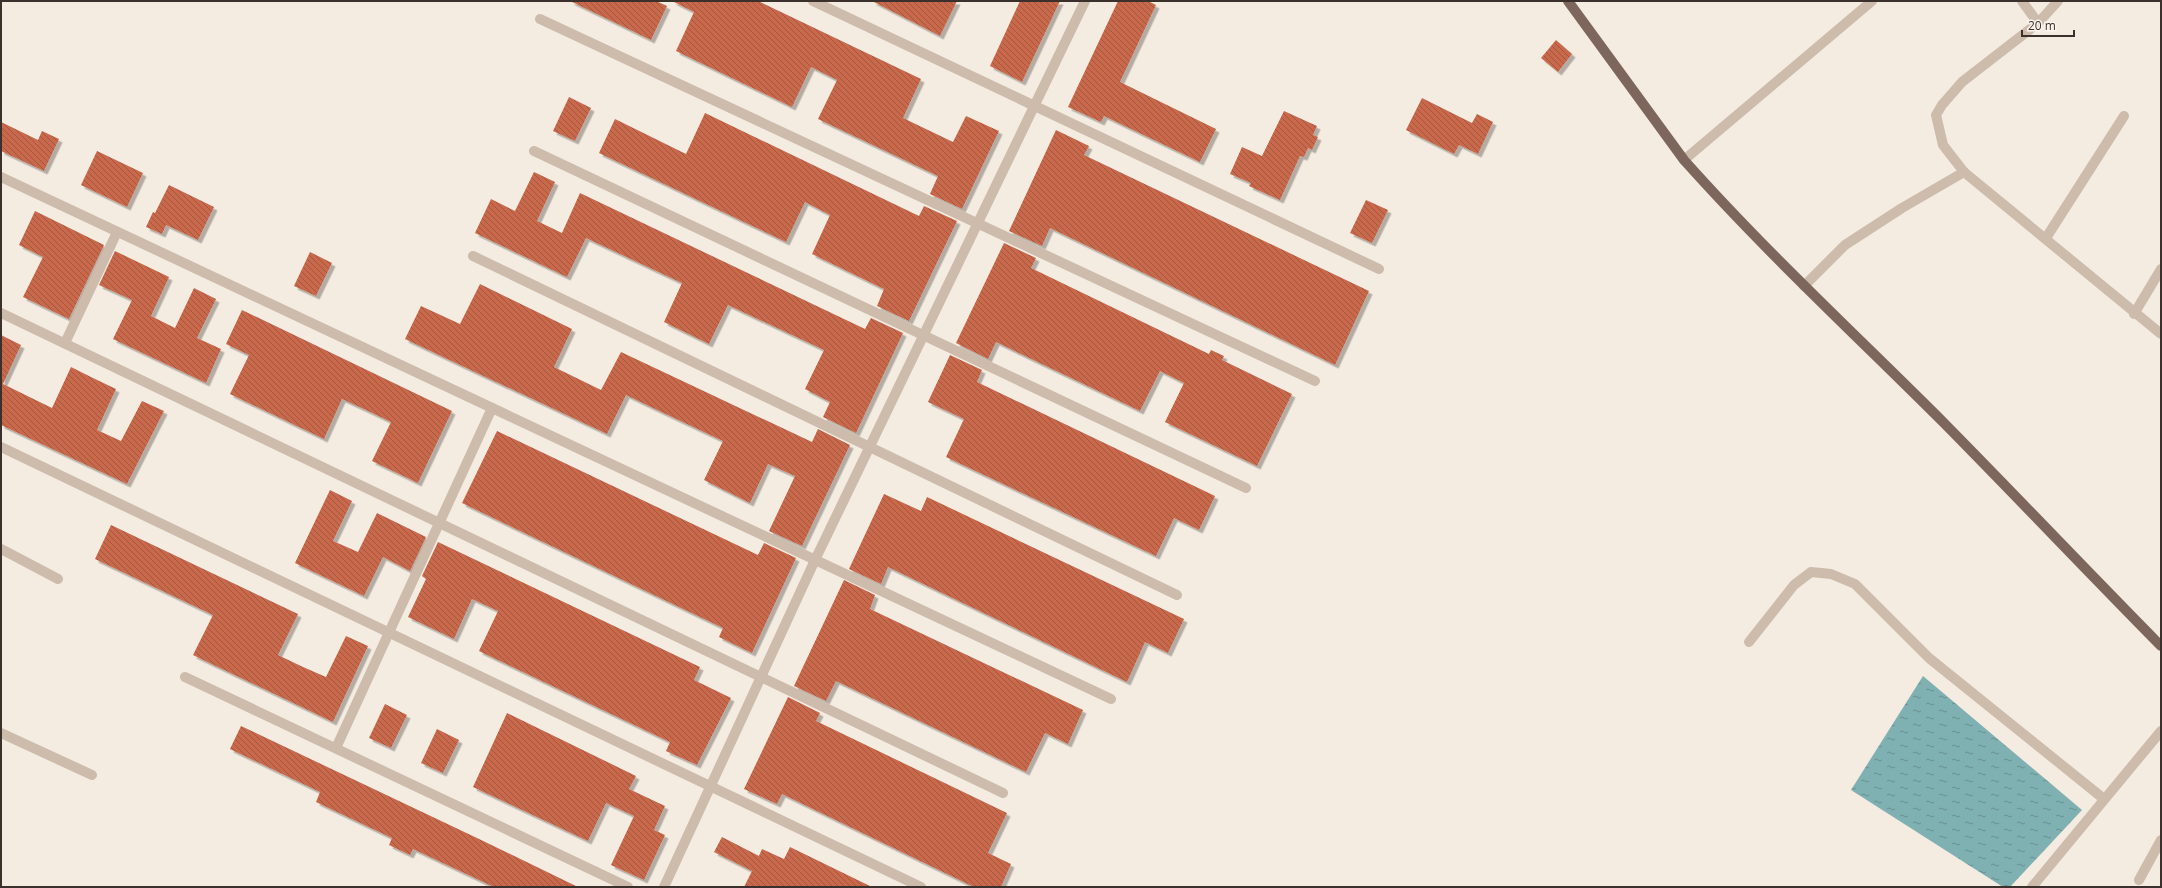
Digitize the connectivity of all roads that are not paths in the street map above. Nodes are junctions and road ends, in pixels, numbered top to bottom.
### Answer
1 (813, 1) edge
2 (1085, 1) edge
3 (1568, 1) edge
4 (1872, 1) edge
5 (2022, 1) edge
6 (2058, 1) edge
7 (540, 19) dead end
8 (2038, 23) junction
9 (1034, 106) junction
10 (2124, 116) dead end
11 (534, 151) dead end
12 (1684, 160) junction
13 (1964, 172) junction
14 (1, 177) edge
15 (978, 224) junction
16 (117, 232) junction
17 (2046, 238) junction
18 (473, 256) dead end
19 (1379, 269) dead end
20 (2161, 270) edge
21 (1804, 286) junction
22 (1, 313) edge
23 (2134, 314) junction
24 (2161, 334) edge
25 (924, 336) junction
26 (65, 343) junction
27 (1315, 382) dead end
28 (492, 408) junction
29 (1, 446) edge
30 (870, 447) junction
31 (1246, 488) dead end
32 (440, 523) junction
33 (1, 550) edge
34 (815, 560) junction
35 (58, 578) dead end
36 (1176, 595) dead end
37 (389, 632) junction
38 (1749, 642) dead end
39 (2161, 646) edge
40 (185, 677) dead end
41 (761, 677) junction
42 (1111, 700) dead end
43 (2161, 731) edge
44 (1, 733) edge
45 (336, 748) junction
46 (92, 775) dead end
47 (711, 786) junction
48 (1003, 793) dead end
49 (2104, 798) junction
50 (2161, 840) edge
51 (2139, 880) dead end
52 (628, 887) edge
53 (664, 887) edge
54 (921, 887) edge
55 (2032, 887) edge

1 - 9 street
2 - 9 street
3 - 12 main road
4 - 12 street
5 - 8 street
6 - 8 street
7 - 15 street
8 - 13 street
9 - 15 street
9 - 19 street
10 - 17 street
11 - 25 street
12 - 21 main road
13 - 17 street
13 - 21 street
14 - 16 street
15 - 25 street
15 - 27 street
16 - 26 street
16 - 28 street
17 - 23 street
18 - 30 street
20 - 23 street
21 - 39 main road
22 - 26 street
23 - 24 street
25 - 30 street
25 - 31 street
26 - 32 street
28 - 32 street
28 - 34 street
29 - 37 street
30 - 34 street
30 - 36 street
32 - 37 street
32 - 41 street
33 - 35 street
34 - 41 street
34 - 42 street
37 - 45 street
37 - 47 street
38 - 49 street
40 - 45 street
41 - 47 street
41 - 48 street
43 - 49 street
44 - 46 street
45 - 52 street
47 - 53 street
47 - 54 street
49 - 55 street
50 - 51 street

